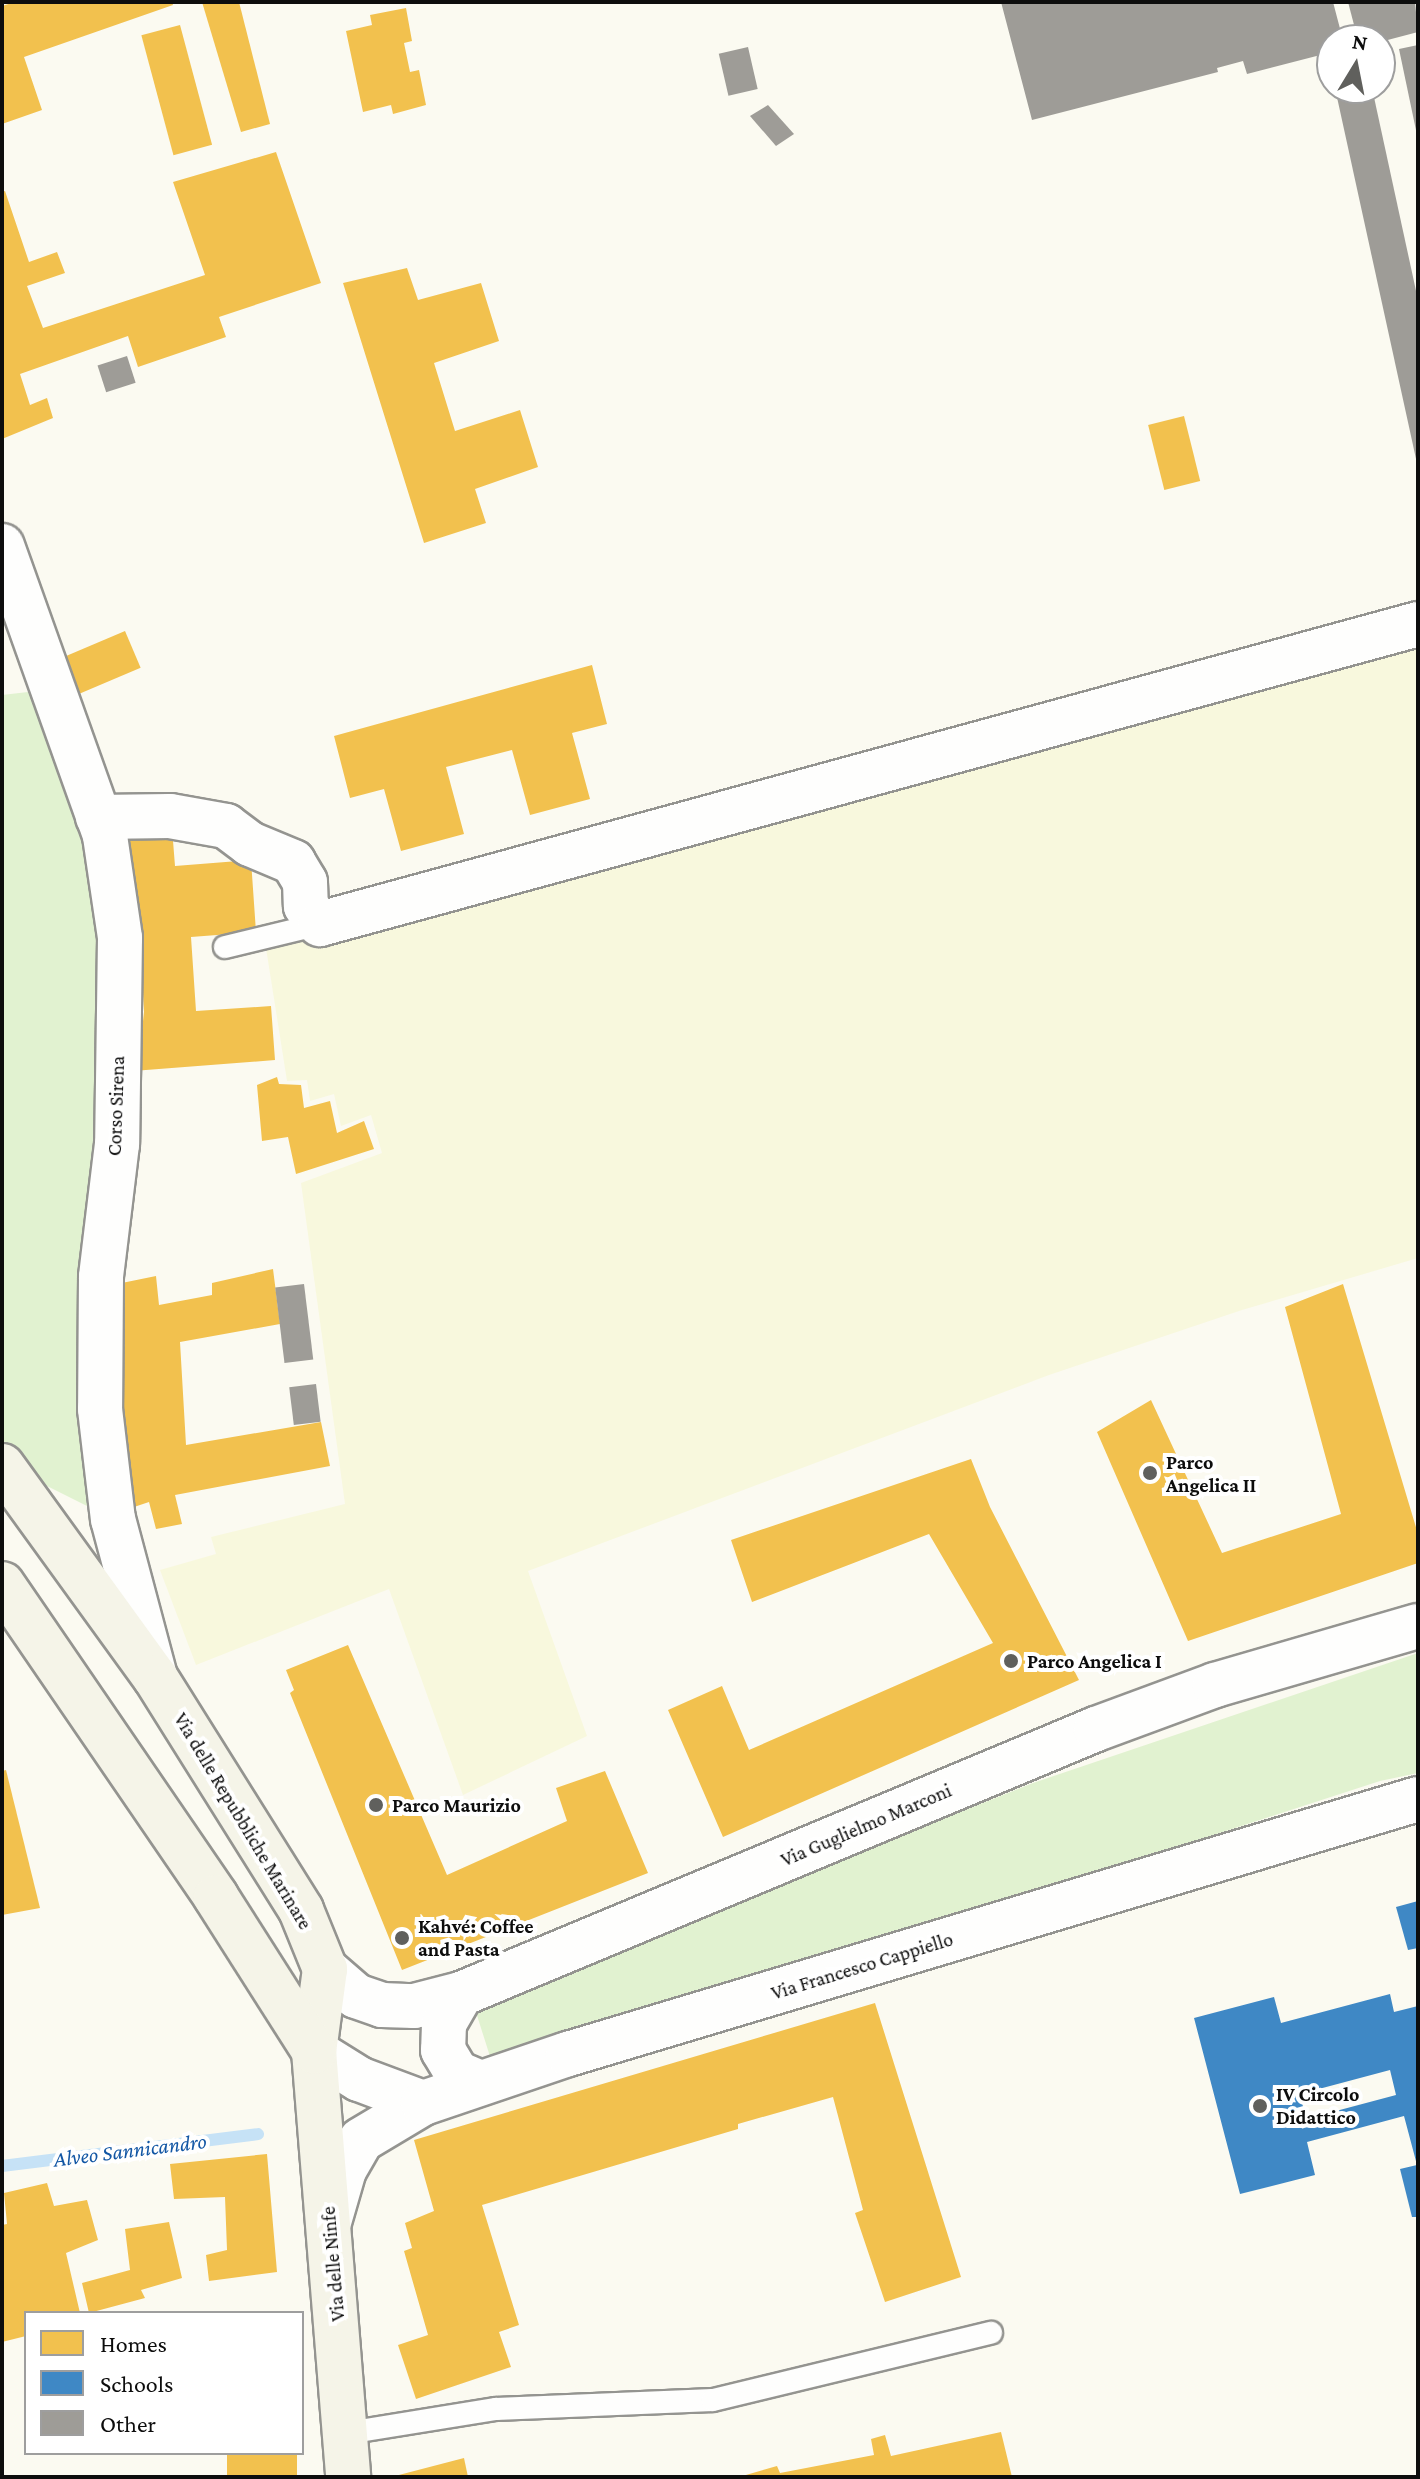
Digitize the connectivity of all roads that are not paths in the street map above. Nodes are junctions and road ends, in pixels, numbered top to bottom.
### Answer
1 (2, 546) edge
2 (1418, 624) edge
3 (98, 817) junction
4 (320, 924) junction
5 (225, 947) dead end
6 (2, 1466) edge
7 (2, 1584) edge
8 (1418, 1626) edge
9 (155, 1677) junction
10 (1418, 1799) edge
11 (325, 1969) junction
12 (461, 1994) junction
13 (314, 2051) junction
14 (480, 2083) junction
15 (423, 2103) junction
16 (329, 2222) junction
17 (991, 2333) dead end
18 (347, 2433) junction
19 (348, 2477) edge

1 - 3 street, Corso Sirena
2 - 4 street
3 - 4 street
3 - 9 street, Corso Sirena
4 - 5 lane
6 - 9 main road, Via delle Repubbliche Marinare
7 - 13 main road
8 - 12 street, Via Guglielmo Marconi
9 - 11 main road, Via delle Repubbliche Marinare
10 - 14 street, Via Francesco Cappiello
11 - 12 street, Via Guglielmo Marconi
11 - 13 main road, Via delle Repubbliche Marinare
12 - 14 street
13 - 15 street
13 - 16 main road, Via delle Ninfe
14 - 15 street, Via Francesco Cappiello
15 - 16 street, Via Francesco Cappiello
16 - 18 main road, Via delle Ninfe
17 - 18 lane
18 - 19 main road, Via delle Ninfe

